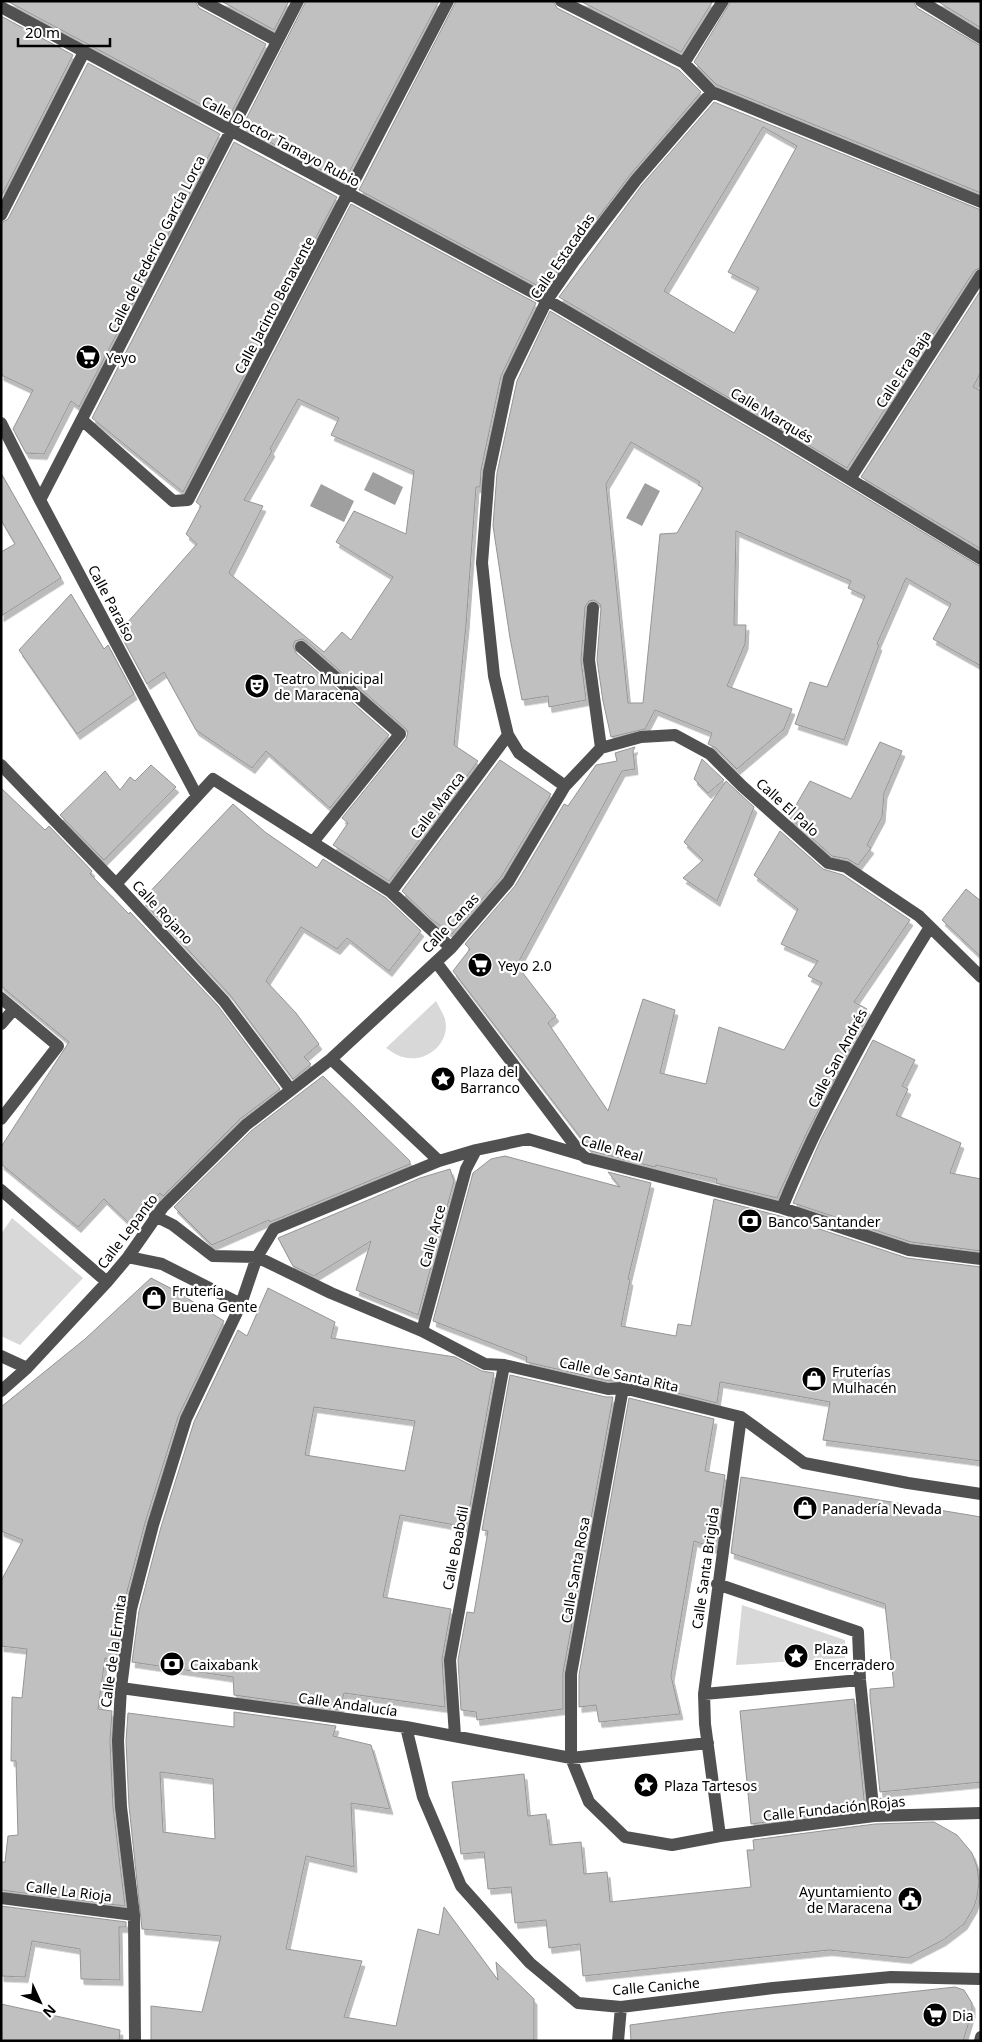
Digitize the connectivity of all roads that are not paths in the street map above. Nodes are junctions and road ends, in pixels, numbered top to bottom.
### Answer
1 (203, 1) edge
2 (298, 1) edge
3 (448, 1) edge
4 (561, 1) edge
5 (723, 1) edge
6 (921, 1) edge
7 (1, 7) edge
8 (981, 38) edge
9 (277, 41) junction
10 (84, 52) junction
11 (684, 63) junction
12 (712, 92) junction
13 (231, 131) junction
14 (349, 194) junction
15 (981, 202) edge
16 (1, 215) edge
17 (981, 274) edge
18 (547, 300) junction
19 (82, 420) junction
20 (1, 423) edge
21 (6, 445) edge
22 (850, 479) junction
23 (40, 500) junction
24 (981, 559) edge
25 (593, 608) dead end
26 (301, 647) dead end
27 (508, 735) junction
28 (601, 748) junction
29 (1, 765) edge
30 (565, 786) junction
31 (197, 796) junction
32 (313, 842) junction
33 (116, 884) junction
34 (391, 892) junction
35 (930, 927) junction
36 (451, 948) junction
37 (436, 962) junction
38 (981, 977) edge
39 (1, 998) edge
40 (14, 1009) junction
41 (1, 1024) edge
42 (332, 1059) junction
43 (291, 1090) junction
44 (1, 1119) edge
45 (476, 1150) junction
46 (582, 1155) junction
47 (439, 1161) junction
48 (1, 1190) edge
49 (782, 1208) junction
50 (155, 1216) junction
51 (128, 1257) junction
52 (257, 1257) junction
53 (981, 1259) edge
54 (107, 1282) junction
55 (241, 1304) junction
56 (422, 1331) junction
57 (1, 1356) edge
58 (504, 1365) junction
59 (27, 1368) junction
60 (623, 1388) junction
61 (1, 1391) edge
62 (742, 1417) junction
63 (981, 1494) edge
64 (717, 1584) junction
65 (860, 1680) junction
66 (121, 1688) junction
67 (704, 1694) junction
68 (406, 1727) junction
69 (455, 1736) junction
70 (708, 1743) junction
71 (571, 1758) junction
72 (981, 1813) edge
73 (874, 1816) junction
74 (720, 1836) junction
75 (1, 1898) edge
76 (134, 1914) junction
77 (981, 1980) edge
78 (621, 2007) junction
79 (981, 2037) edge
80 (135, 2041) edge
81 (618, 2041) edge
82 (980, 2041) edge

1 - 9 street
2 - 9 street, Calle de Federico García Lorca
3 - 14 street, Calle Jacinto Benavente
4 - 11 street
5 - 11 street
6 - 8 street
7 - 10 street, Calle Doctor Tamayo Rubio
9 - 13 street, Calle de Federico García Lorca
10 - 13 street, Calle Doctor Tamayo Rubio
10 - 16 street
11 - 12 street
12 - 15 street
12 - 18 street, Calle Estacadas
13 - 14 street, Calle Doctor Tamayo Rubio
13 - 19 street, Calle de Federico García Lorca
14 - 18 street, Calle Doctor Tamayo Rubio
14 - 19 street, Calle Jacinto Benavente
17 - 22 street, Calle Era Baja
18 - 22 street, Calle Marqués
18 - 27 street, Calle Estacadas
19 - 23 street, Calle de Federico García Lorca
20 - 21 street, Calle Paraíso
21 - 23 street, Calle Paraíso
22 - 24 street, Calle Marqués
23 - 31 street, Calle Paraíso
25 - 28 street
26 - 32 street
27 - 30 street, Calle Estacadas
27 - 34 street, Calle Manca
28 - 30 street
28 - 35 street, Calle El Palo
29 - 33 street, Calle Rojano
30 - 36 street, Calle Canas
31 - 32 street
31 - 33 street
32 - 34 street
33 - 43 street, Calle Rojano
34 - 36 street
35 - 38 street, Calle El Palo
35 - 49 street, Calle San Andrés
36 - 37 street, Calle Canas
37 - 42 street, Calle Canas
37 - 46 street
39 - 40 street
40 - 41 street
40 - 44 street
42 - 43 street, Calle Lepanto
42 - 47 street
43 - 50 street, Calle Lepanto
45 - 46 street, Calle Real
45 - 47 street, Calle Real
45 - 56 street, Calle Arce
46 - 49 street, Calle Real
47 - 52 street, Calle Real
48 - 54 street
49 - 53 street, Calle Real
50 - 51 street, Calle Lepanto
50 - 52 street
51 - 54 street, Calle Lepanto
51 - 55 street
52 - 55 street, Calle de la Ermita
52 - 56 street, Calle de Santa Rita
54 - 59 street, Calle Lepanto
55 - 66 street, Calle de la Ermita
56 - 58 street, Calle de Santa Rita
57 - 59 street
58 - 60 street, Calle de Santa Rita
58 - 69 street, Calle Boabdil
59 - 61 street, Calle Lepanto
60 - 62 street, Calle de Santa Rita
60 - 71 street, Calle Santa Rosa
62 - 63 street, Calle de Santa Rita
62 - 64 street, Calle Santa Brigida
64 - 65 street
64 - 67 street, Calle Santa Brigida
65 - 67 street
65 - 73 street
66 - 68 street, Calle Andalucía
66 - 76 street, Calle de la Ermita
67 - 70 street, Calle Santa Brigida
68 - 69 street, Calle Andalucía
68 - 78 street, Calle Caniche
69 - 71 street, Calle Andalucía
70 - 71 street
70 - 74 street
71 - 74 street
72 - 73 street, Calle Fundación Rojas
73 - 74 street, Calle Fundación Rojas
75 - 76 street, Calle La Rioja
76 - 80 street, Calle de la Ermita
77 - 78 street, Calle Caniche
78 - 81 street
79 - 82 street

